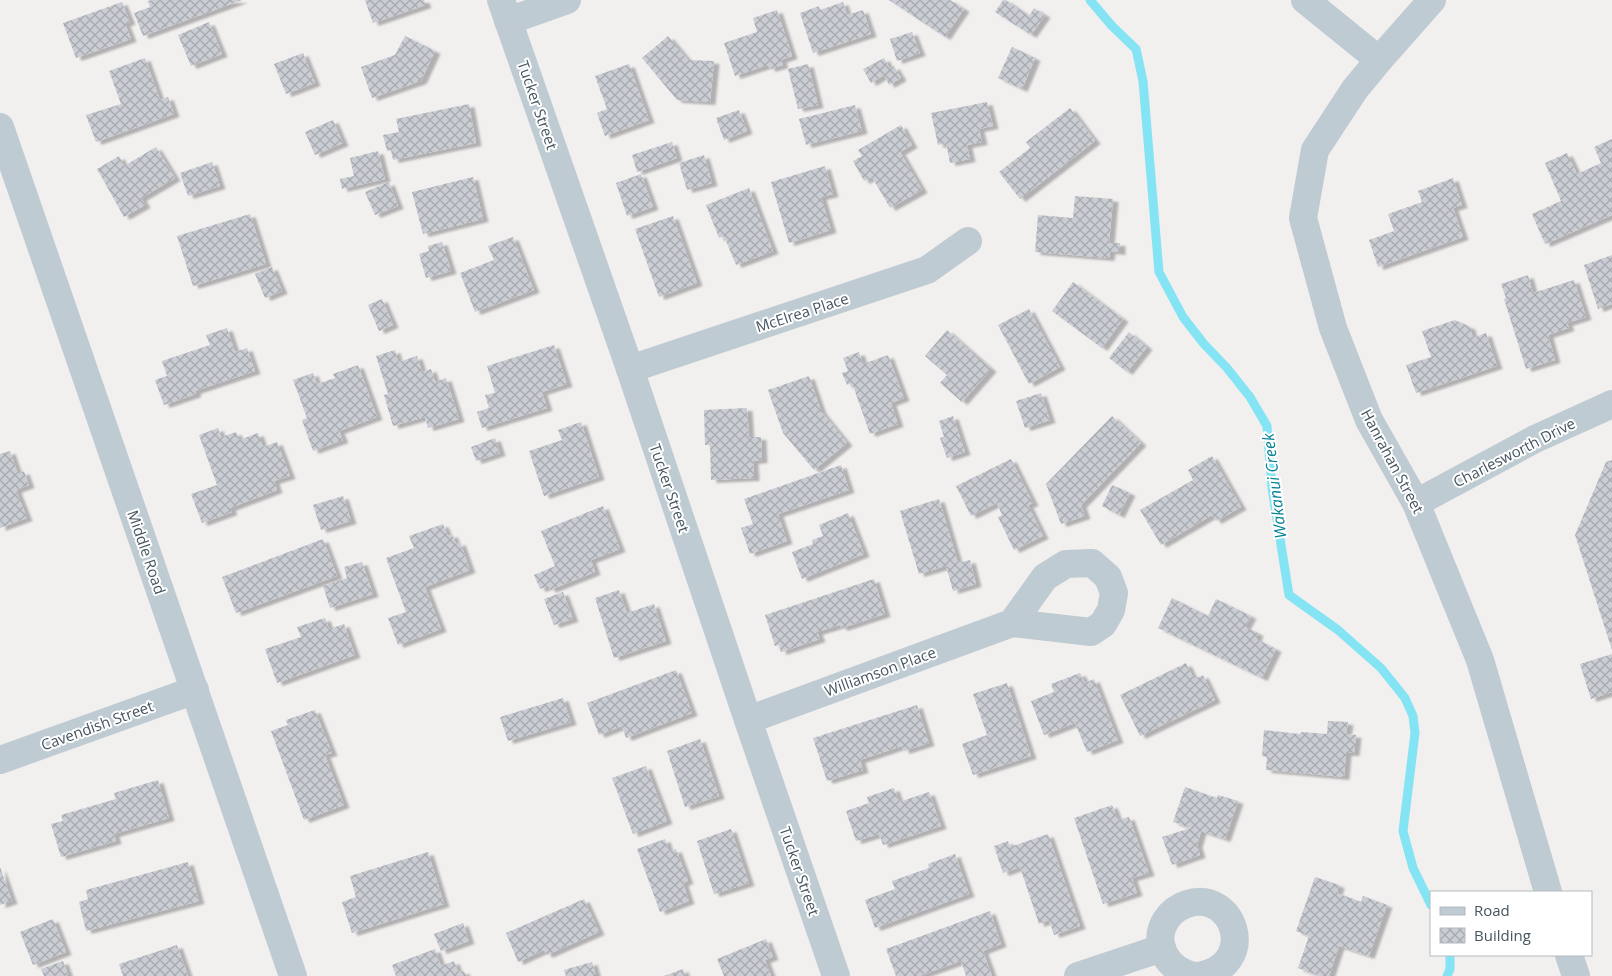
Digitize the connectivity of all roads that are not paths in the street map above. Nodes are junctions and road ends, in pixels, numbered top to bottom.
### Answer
1 (567, 0) edge
2 (1305, 0) edge
3 (1432, 0) edge
4 (505, 10) edge
5 (1379, 60) junction
6 (0, 128) edge
7 (968, 241) dead end
8 (630, 369) junction
9 (1612, 404) edge
10 (1416, 503) junction
11 (1012, 623) dead end
12 (195, 690) junction
13 (748, 720) junction
14 (0, 760) edge
15 (1548, 891) edge
16 (1162, 948) junction
17 (1569, 956) edge
18 (293, 976) edge
19 (836, 976) edge
20 (1078, 976) edge
21 (1198, 976) edge
22 (1576, 976) edge

1 - 4 street
2 - 5 street
3 - 5 street, Hanrahan Street
4 - 8 street, Tucker Street
5 - 10 street, Hanrahan Street
6 - 12 street, Middle Road
7 - 8 street, McElrea Place
8 - 13 street, Tucker Street
9 - 10 street, Charlesworth Drive
10 - 15 street, Hanrahan Street
11 - 13 street, Williamson Place
12 - 14 street, Cavendish Street
12 - 18 street, Middle Road
13 - 19 street, Tucker Street
16 - 20 street
16 - 21 street
16 - 21 street
17 - 22 street

